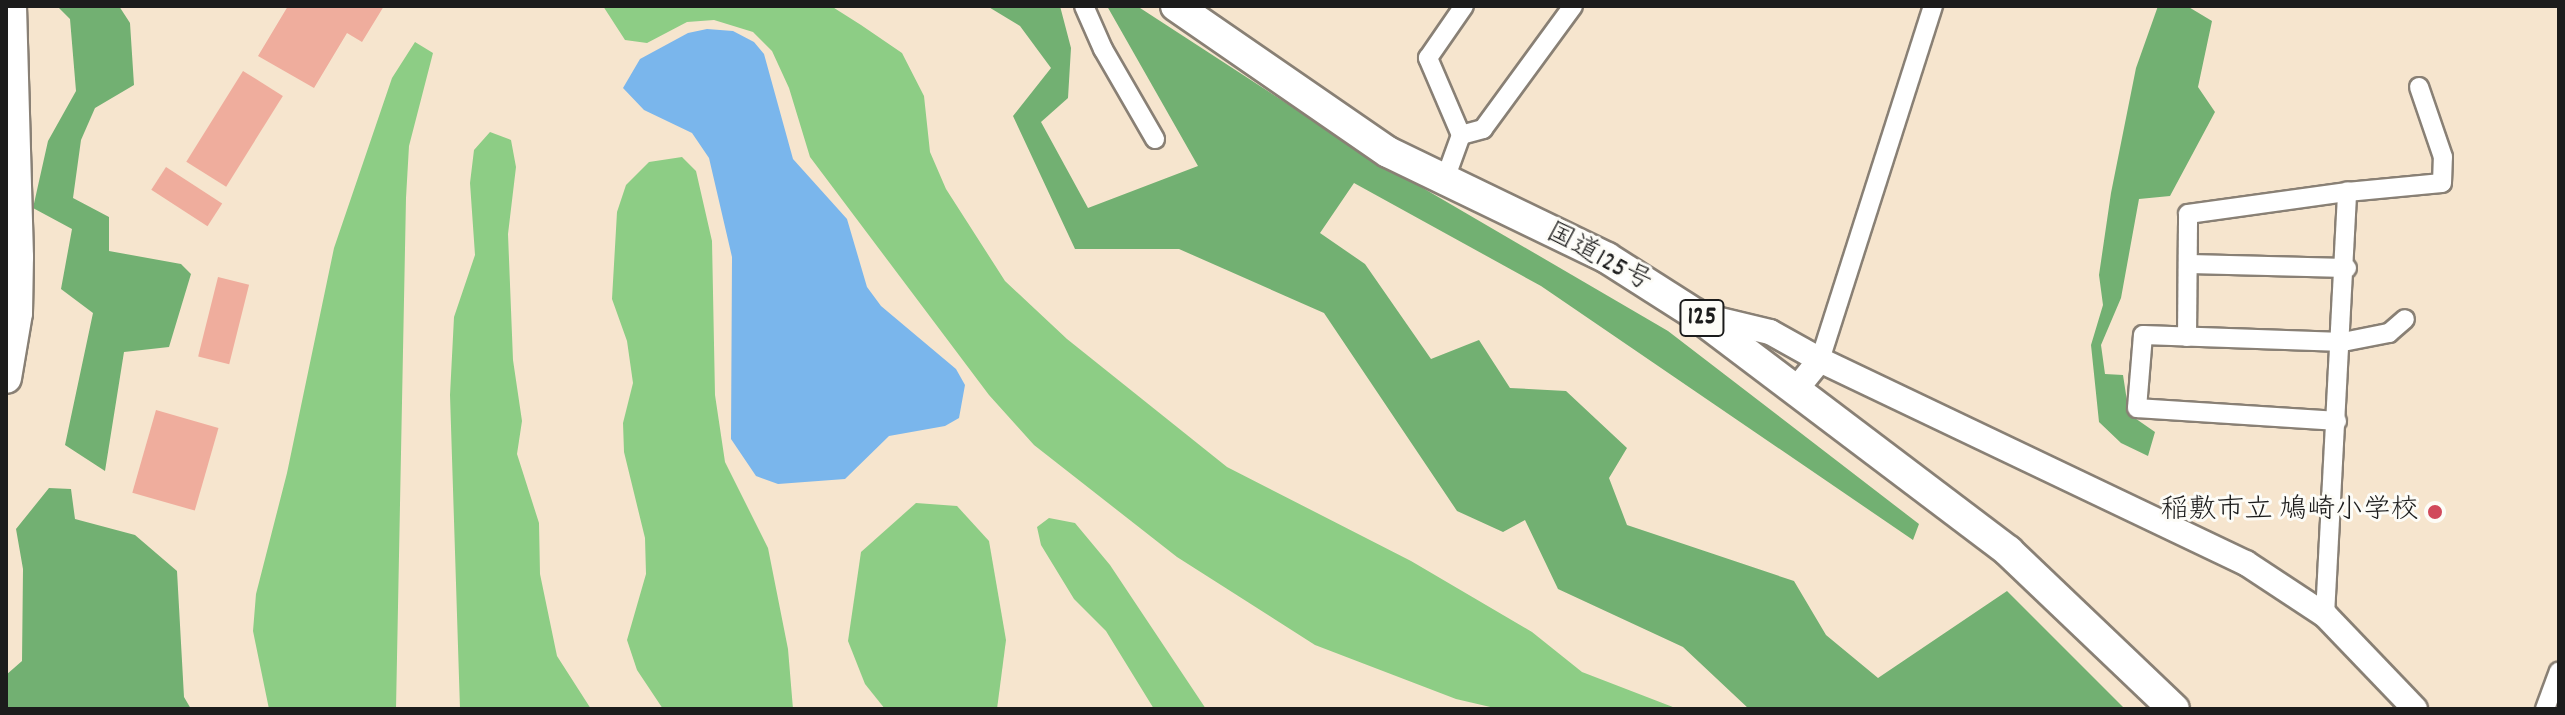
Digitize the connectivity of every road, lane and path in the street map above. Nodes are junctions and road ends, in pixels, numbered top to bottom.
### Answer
1 (11, 6) edge
2 (1084, 6) edge
3 (1176, 6) edge
4 (1464, 6) edge
5 (1573, 6) edge
6 (1933, 6) edge
7 (2419, 87) dead end
8 (1461, 135) junction
9 (1155, 139) dead end
10 (1444, 182) junction
11 (2347, 192) junction
12 (2189, 264) junction
13 (2347, 268) junction
14 (1695, 314) junction
15 (2405, 319) dead end
16 (2187, 337) junction
17 (2343, 342) junction
18 (1820, 360) junction
19 (6, 378) edge
20 (1798, 387) junction
21 (2337, 421) junction
22 (2325, 615) junction
23 (2559, 671) edge
24 (2174, 709) edge
25 (2415, 709) edge
26 (2545, 709) edge

1 - 19 main road
2 - 9 street
3 - 10 main road, 国道125号 / 125
4 - 8 street
5 - 8 street
6 - 18 street
7 - 11 street
8 - 10 street
10 - 14 main road, 国道125号 / 125
11 - 12 street
11 - 13 street
12 - 13 street
12 - 16 street
13 - 17 street
14 - 18 street
14 - 20 main road, 国道125号 / 125
15 - 17 street
16 - 17 street
16 - 21 street
17 - 21 street
18 - 20 street
18 - 22 street
20 - 24 main road, 国道125号 / 125
21 - 22 street
22 - 25 street
23 - 26 street

